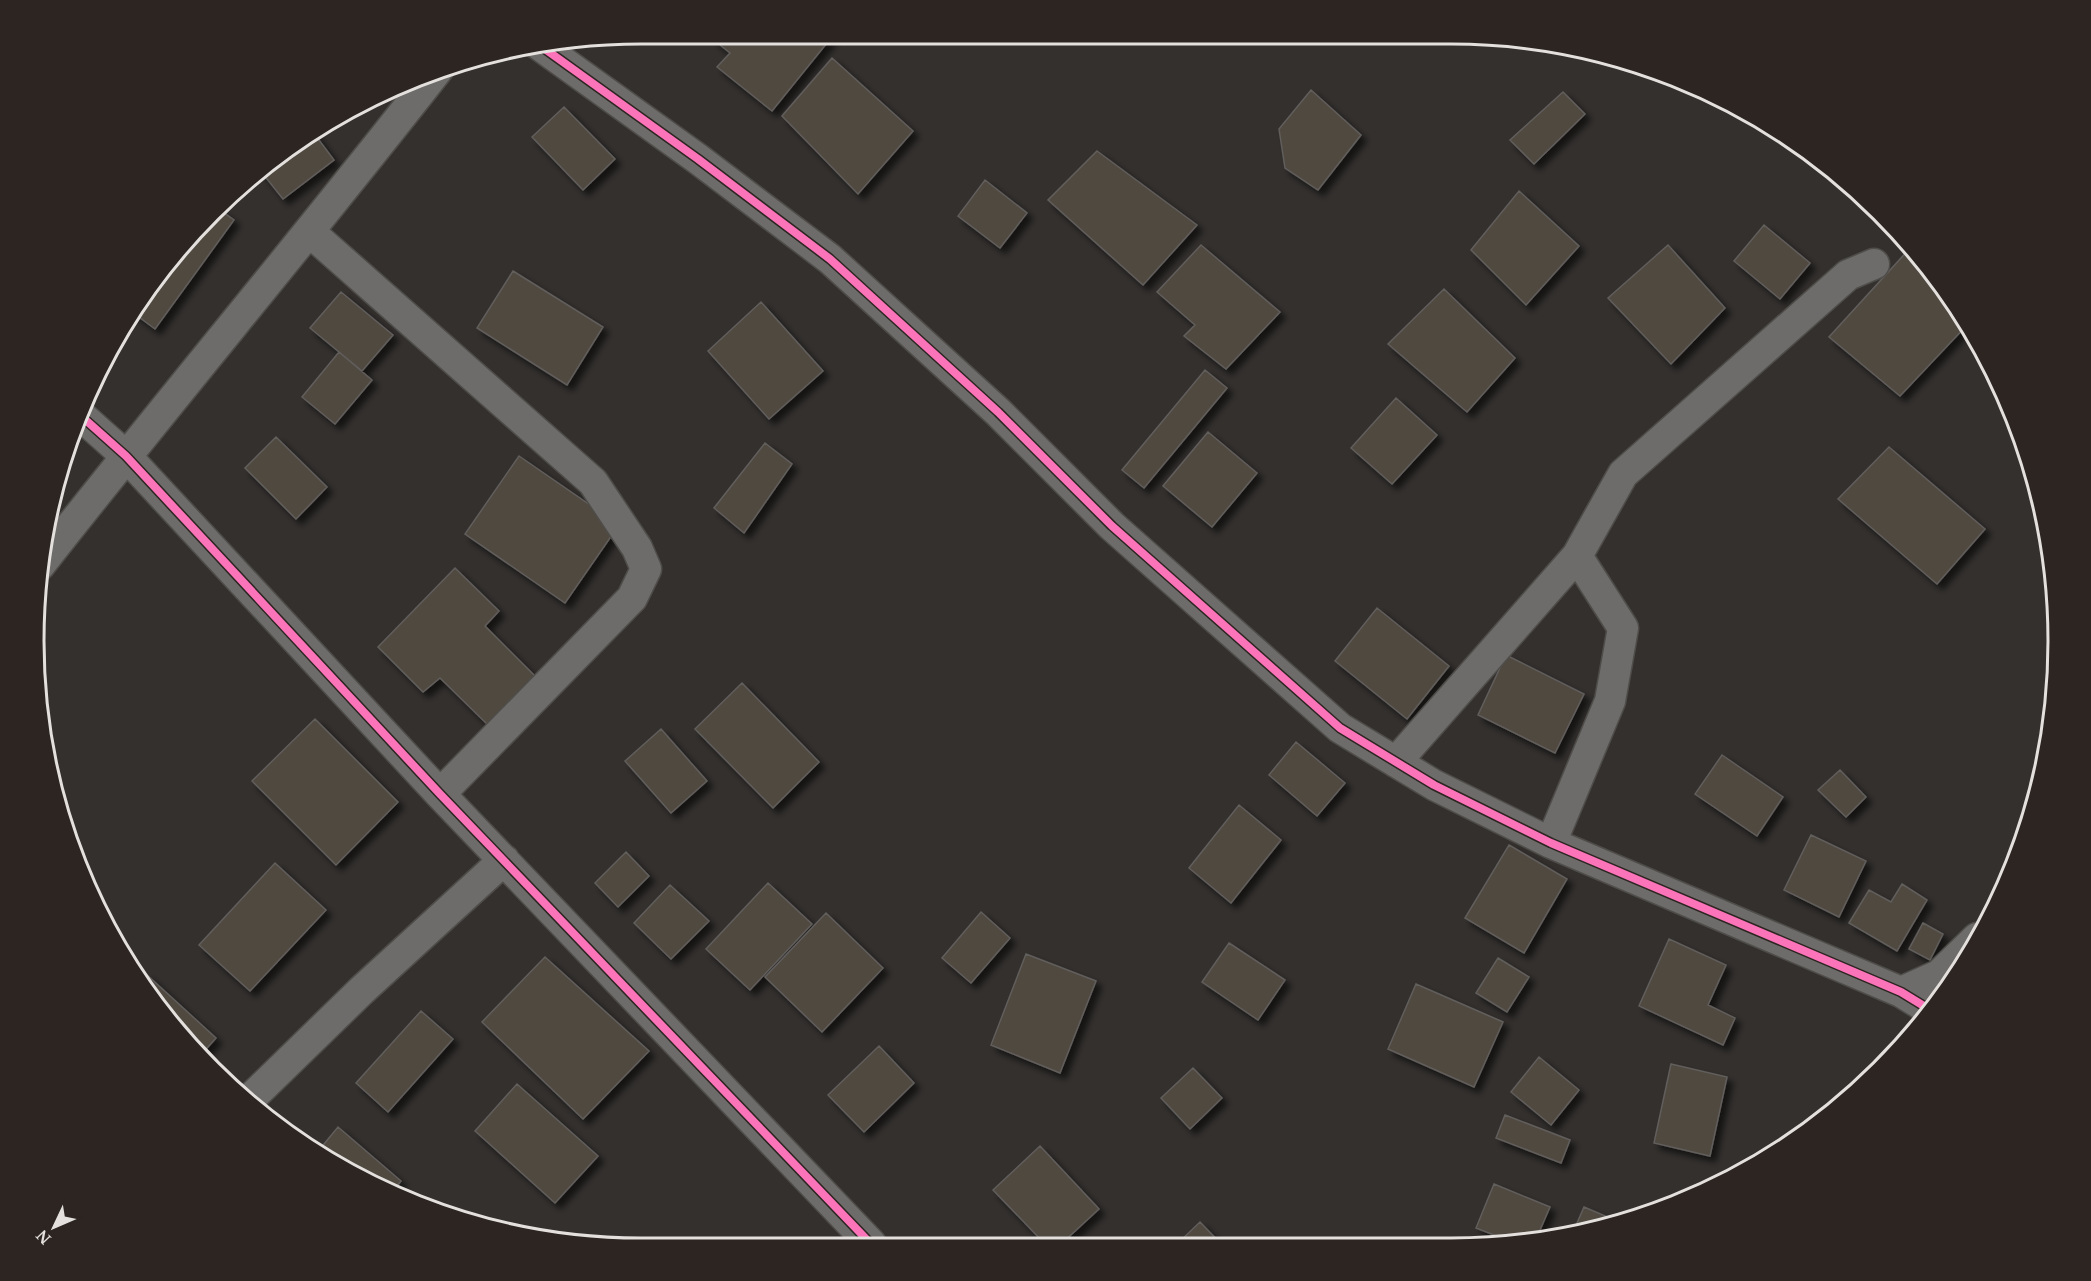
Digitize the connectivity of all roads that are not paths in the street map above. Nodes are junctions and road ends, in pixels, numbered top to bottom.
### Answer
1 (548, 51) edge
2 (427, 83) edge
3 (311, 232) junction
4 (1874, 264) dead end
5 (86, 420) edge
6 (126, 456) junction
7 (51, 551) edge
8 (1577, 556) junction
9 (1396, 762) junction
10 (440, 794) junction
11 (1551, 843) junction
12 (504, 860) junction
13 (1955, 959) edge
14 (1901, 992) junction
15 (1923, 1005) edge
16 (254, 1095) edge
17 (865, 1238) edge

1 - 9 street
2 - 3 street
3 - 6 street
3 - 10 street
4 - 8 street
5 - 6 street
6 - 7 street
6 - 10 street
8 - 9 street
8 - 11 street
9 - 11 street
10 - 12 street
11 - 14 street
12 - 16 street
12 - 17 street
13 - 14 street
14 - 15 street

